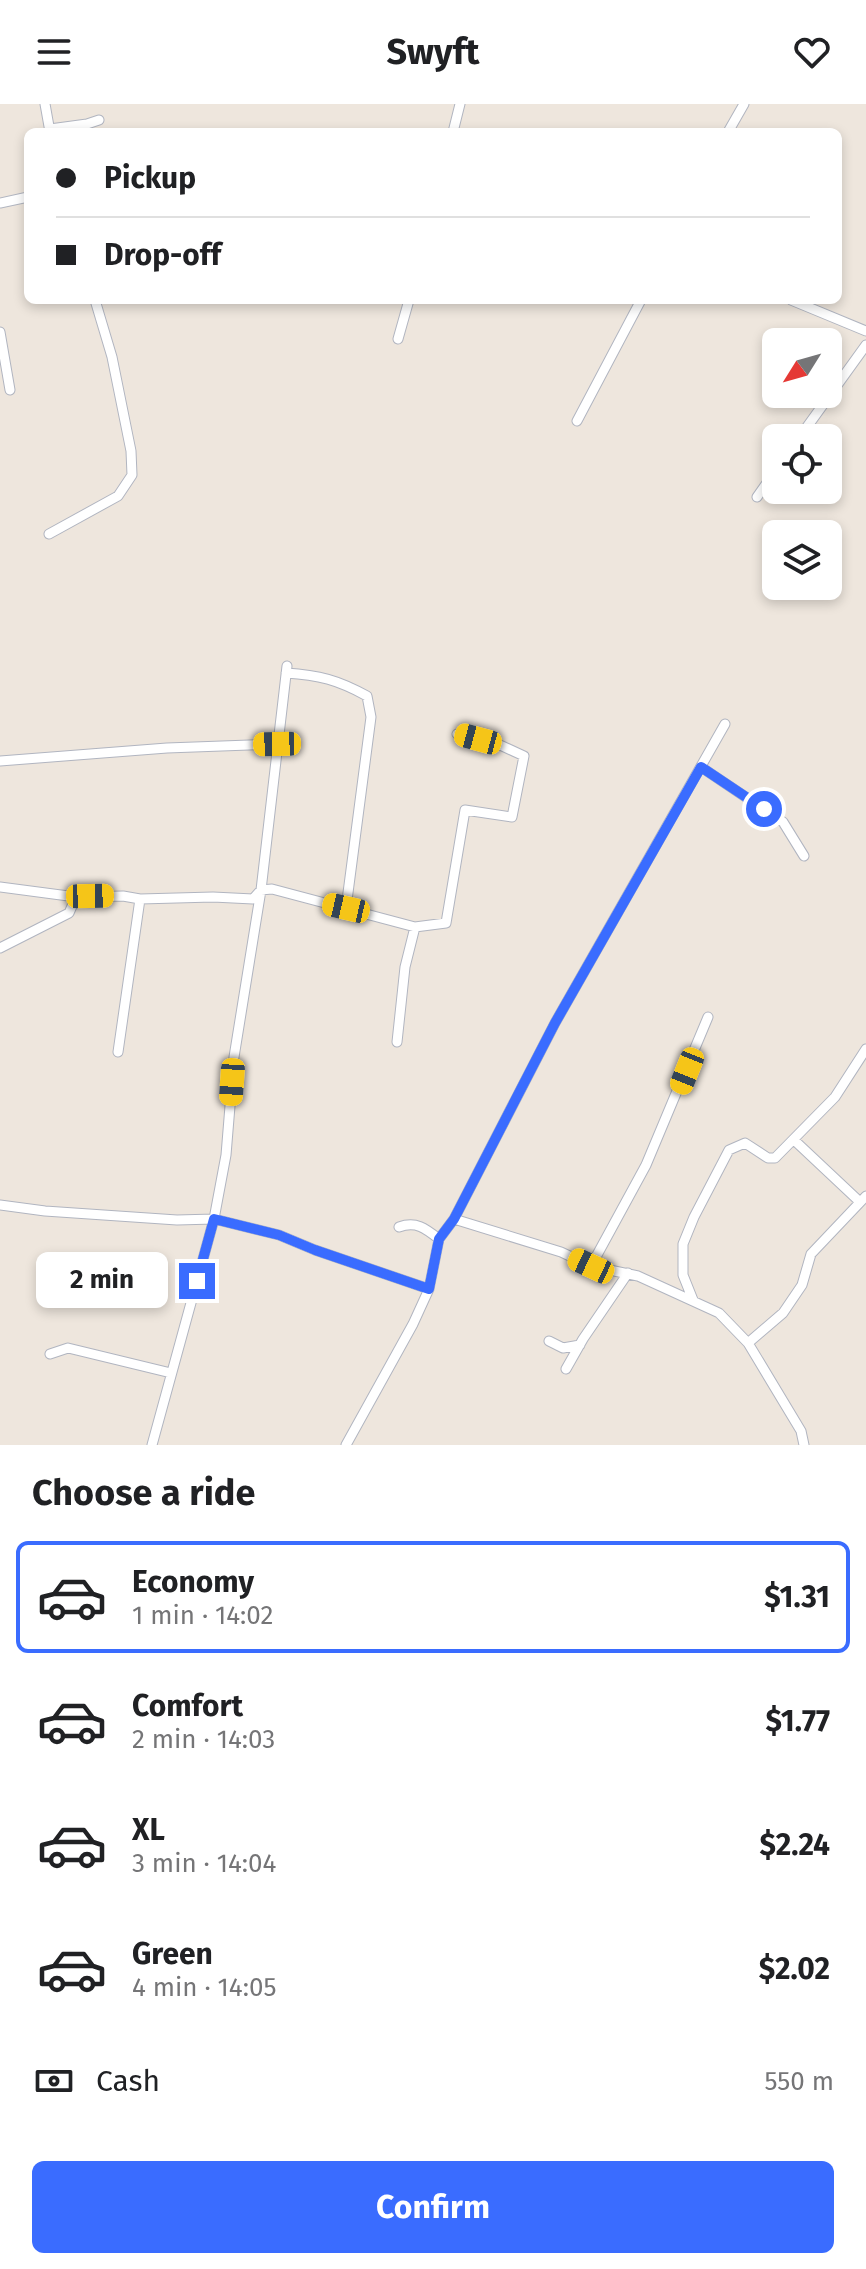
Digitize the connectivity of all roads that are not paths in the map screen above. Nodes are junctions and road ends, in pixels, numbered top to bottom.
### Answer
1 (45, 104) edge
2 (460, 104) edge
3 (744, 104) edge
4 (99, 120) dead end
5 (50, 128) edge
6 (62, 128) edge
7 (454, 128) edge
8 (730, 128) edge
9 (24, 198) edge
10 (0, 203) edge
11 (96, 304) edge
12 (408, 304) edge
13 (639, 304) edge
14 (801, 304) edge
15 (866, 331) edge
16 (0, 332) edge
17 (398, 339) dead end
18 (866, 345) edge
19 (10, 390) dead end
20 (577, 421) dead end
21 (809, 424) edge
22 (762, 490) edge
23 (757, 497) dead end
24 (49, 534) dead end
25 (725, 724) dead end
26 (457, 734) dead end
27 (277, 744) junction
28 (0, 761) edge
29 (701, 767) junction
30 (804, 856) dead end
31 (0, 887) edge
32 (261, 890) junction
33 (76, 897) junction
34 (140, 899) junction
35 (346, 908) junction
36 (415, 927) junction
37 (0, 948) edge
38 (708, 1017) dead end
39 (397, 1042) dead end
40 (866, 1049) edge
41 (118, 1052) dead end
42 (794, 1140) junction
43 (863, 1199) edge
44 (0, 1205) edge
45 (214, 1219) junction
46 (454, 1219) junction
47 (399, 1227) dead end
48 (439, 1239) junction
49 (591, 1266) junction
50 (628, 1273) junction
51 (429, 1289) junction
52 (693, 1300) junction
53 (549, 1341) dead end
54 (748, 1343) junction
55 (580, 1345) junction
56 (50, 1354) dead end
57 (566, 1369) dead end
58 (171, 1373) junction
59 (152, 1445) edge
60 (346, 1445) edge
61 (804, 1445) edge

1 - 5 street
2 - 7 street
3 - 8 street
4 - 6 street
9 - 10 street
11 - 24 street
12 - 17 street
13 - 20 street
14 - 15 street
16 - 19 street
18 - 21 street
22 - 23 street
25 - 29 street
26 - 36 street
27 - 28 street
27 - 32 street
27 - 35 street
29 - 30 street
29 - 46 street
31 - 33 street
32 - 34 street
32 - 35 street
32 - 45 street
33 - 34 street
33 - 37 street
34 - 41 street
35 - 36 street
36 - 39 street
38 - 49 street
40 - 42 street
42 - 43 street
42 - 52 street
43 - 54 street
44 - 45 street
45 - 51 street
45 - 58 street
46 - 48 street
46 - 49 street
47 - 48 street
48 - 51 street
49 - 50 street
50 - 52 street
50 - 55 street
51 - 60 street
52 - 54 street
53 - 55 street
54 - 61 street
55 - 57 street
56 - 58 street
58 - 59 street

